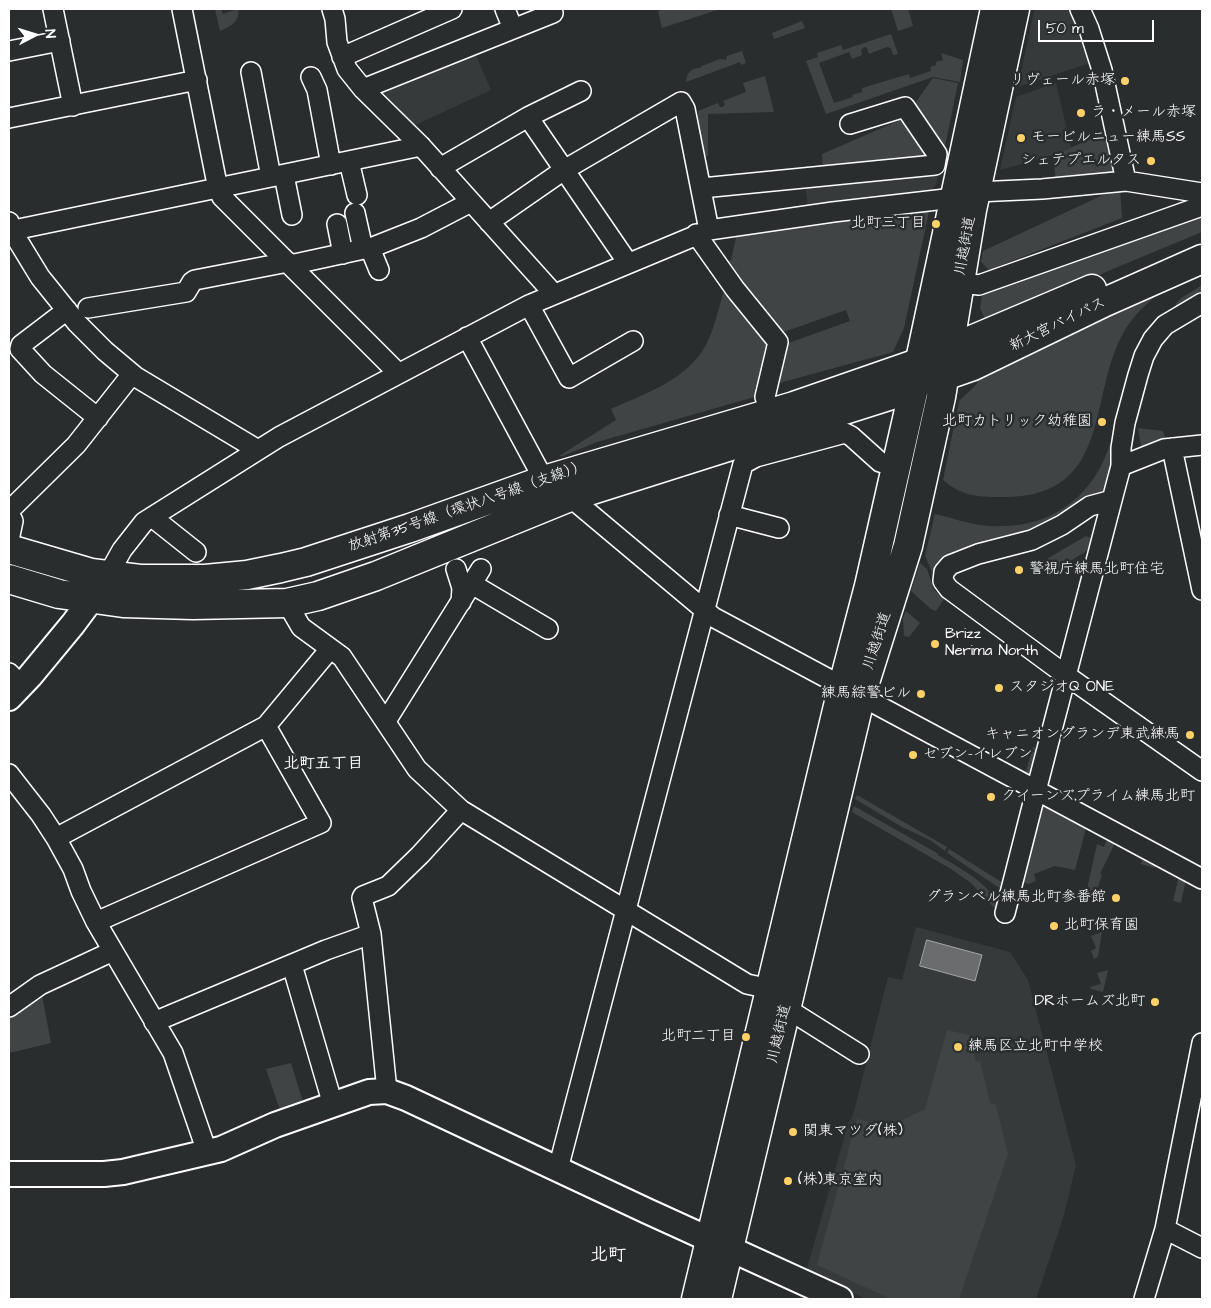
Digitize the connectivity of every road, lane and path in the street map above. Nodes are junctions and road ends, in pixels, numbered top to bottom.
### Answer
1 (53, 9) edge
2 (182, 9) edge
3 (332, 9) edge
4 (452, 9) edge
5 (505, 9) edge
6 (995, 9) edge
7 (1015, 9) edge
8 (1080, 9) edge
9 (553, 13) dead end
10 (513, 29) junction
11 (60, 41) junction
12 (9, 52) edge
13 (342, 57) junction
14 (251, 72) dead end
15 (311, 77) dead end
16 (197, 80) junction
17 (363, 89) junction
18 (581, 91) dead end
19 (73, 106) junction
20 (528, 117) junction
21 (9, 118) edge
22 (850, 124) dead end
23 (420, 146) junction
24 (349, 161) junction
25 (331, 165) junction
26 (440, 168) junction
27 (564, 170) junction
28 (277, 176) junction
29 (1126, 181) junction
30 (702, 188) junction
31 (218, 189) junction
32 (1202, 193) edge
33 (965, 195) junction
34 (471, 202) junction
35 (1202, 206) edge
36 (292, 215) dead end
37 (489, 222) junction
38 (337, 224) dead end
39 (10, 228) edge
40 (702, 232) junction
41 (1202, 241) edge
42 (366, 249) junction
43 (344, 254) junction
44 (1202, 259) edge
45 (628, 263) junction
46 (289, 264) junction
47 (379, 270) dead end
48 (960, 283) junction
49 (554, 294) junction
50 (1202, 303) edge
51 (528, 305) junction
52 (88, 308) dead end
53 (67, 310) junction
54 (467, 337) junction
55 (633, 341) dead end
56 (947, 362) junction
57 (398, 373) junction
58 (132, 374) junction
59 (916, 375) junction
60 (770, 413) junction
61 (98, 418) junction
62 (1202, 445) edge
63 (1172, 448) junction
64 (258, 450) junction
65 (1121, 466) junction
66 (896, 468) junction
67 (544, 480) junction
68 (570, 497) junction
69 (1112, 500) junction
70 (9, 512) edge
71 (729, 515) junction
72 (152, 517) junction
73 (780, 528) dead end
74 (9, 540) edge
75 (9, 548) edge
76 (196, 552) dead end
77 (456, 569) dead end
78 (108, 575) junction
79 (9, 579) edge
80 (1202, 590) edge
81 (92, 599) junction
82 (461, 602) junction
83 (287, 603) junction
84 (704, 609) junction
85 (548, 629) dead end
86 (330, 649) junction
87 (1067, 676) junction
88 (13, 686) edge
89 (852, 690) junction
90 (386, 721) junction
91 (266, 726) junction
92 (1202, 771) edge
93 (9, 774) edge
94 (1036, 791) junction
95 (462, 810) junction
96 (56, 838) junction
97 (1202, 878) edge
98 (626, 910) junction
99 (1006, 913) dead end
100 (96, 922) junction
101 (371, 934) junction
102 (113, 950) junction
103 (292, 965) junction
104 (778, 998) junction
105 (9, 1007) edge
106 (154, 1022) junction
107 (1202, 1043) edge
108 (859, 1054) dead end
109 (387, 1091) junction
110 (333, 1105) junction
111 (207, 1152) junction
112 (558, 1169) junction
113 (9, 1174) edge
114 (1165, 1229) junction
115 (719, 1243) junction
116 (1202, 1248) edge
117 (696, 1299) edge
118 (717, 1299) edge
119 (840, 1299) edge
120 (1144, 1299) edge

1 - 11 street
2 - 16 street
3 - 13 street
4 - 13 street
5 - 10 street
6 - 33 main road, 川越街道
7 - 33 main road, 川越街道
8 - 29 street
9 - 10 street
10 - 17 street
11 - 12 street
11 - 19 street
13 - 17 street
14 - 28 street
15 - 25 street
16 - 19 street
16 - 31 street
17 - 23 street
18 - 20 street
19 - 21 street
20 - 26 street
20 - 27 street
22 - 30 street
23 - 24 street
23 - 26 street
24 - 25 street
24 - 42 street
25 - 28 street
26 - 34 street
27 - 30 street
27 - 37 street
27 - 45 street
28 - 31 street
28 - 36 street
29 - 32 street
29 - 33 street
30 - 40 street
31 - 39 street
31 - 46 street
33 - 40 street
33 - 48 main road, 川越街道
33 - 59 main road, 川越街道
34 - 37 street
34 - 42 street
35 - 48 street
37 - 49 street
38 - 43 street
39 - 53 street
40 - 45 street
40 - 60 street
41 - 56 main road, 新大宮バイパス
42 - 43 street
42 - 47 street
43 - 46 street
44 - 56 main road, 新大宮バイパス
45 - 49 street
46 - 52 street
46 - 57 street
48 - 56 main road, 川越街道
49 - 51 street
50 - 65 street
51 - 54 street
51 - 55 street
53 - 58 street
53 - 61 street
54 - 57 street
54 - 67 street
56 - 59 main road, 新大宮バイパス
56 - 89 main road, 川越街道
57 - 64 street
58 - 61 street
58 - 64 street
59 - 60 main road, 放射第35号線（環状八号線（支線））
59 - 66 main road, 川越街道
59 - 68 main road, 放射第35号線（環状八号線（支線））
60 - 67 main road, 放射第35号線（環状八号線（支線））
61 - 70 street
62 - 63 street
63 - 65 street
63 - 80 street
64 - 72 street
65 - 69 street
66 - 71 street
66 - 89 main road, 川越街道
67 - 78 main road, 放射第35号線（環状八号線（支線））
68 - 83 main road, 放射第35号線（環状八号線（支線））
68 - 84 street
69 - 87 street
69 - 87 street
70 - 74 street
71 - 73 street
71 - 84 street
72 - 76 street
72 - 78 street
75 - 78 main road, 放射第35号線（環状八号線（支線））
77 - 82 street
78 - 81 street
79 - 81 main road, 放射第35号線（環状八号線（支線））
81 - 83 main road, 放射第35号線（環状八号線（支線））
81 - 88 street
82 - 85 street
82 - 90 street
83 - 86 street
84 - 89 street
84 - 98 street
86 - 90 street
86 - 91 street
87 - 92 street
87 - 94 street
89 - 94 street
89 - 104 main road, 川越街道
90 - 95 street
91 - 96 street
91 - 100 street
93 - 96 street
94 - 97 street
94 - 99 street
95 - 98 street
95 - 101 street
96 - 100 street
98 - 104 street
98 - 112 street
100 - 102 street
101 - 103 street
101 - 109 street
102 - 105 street
102 - 106 street
103 - 106 street
103 - 110 street
104 - 108 street
104 - 115 main road, 川越街道
106 - 111 street
107 - 114 street
109 - 110 street
109 - 112 street
110 - 111 street
111 - 113 street
112 - 115 street
114 - 116 street
114 - 120 street
115 - 117 main road, 川越街道
115 - 118 main road, 川越街道
115 - 119 street

